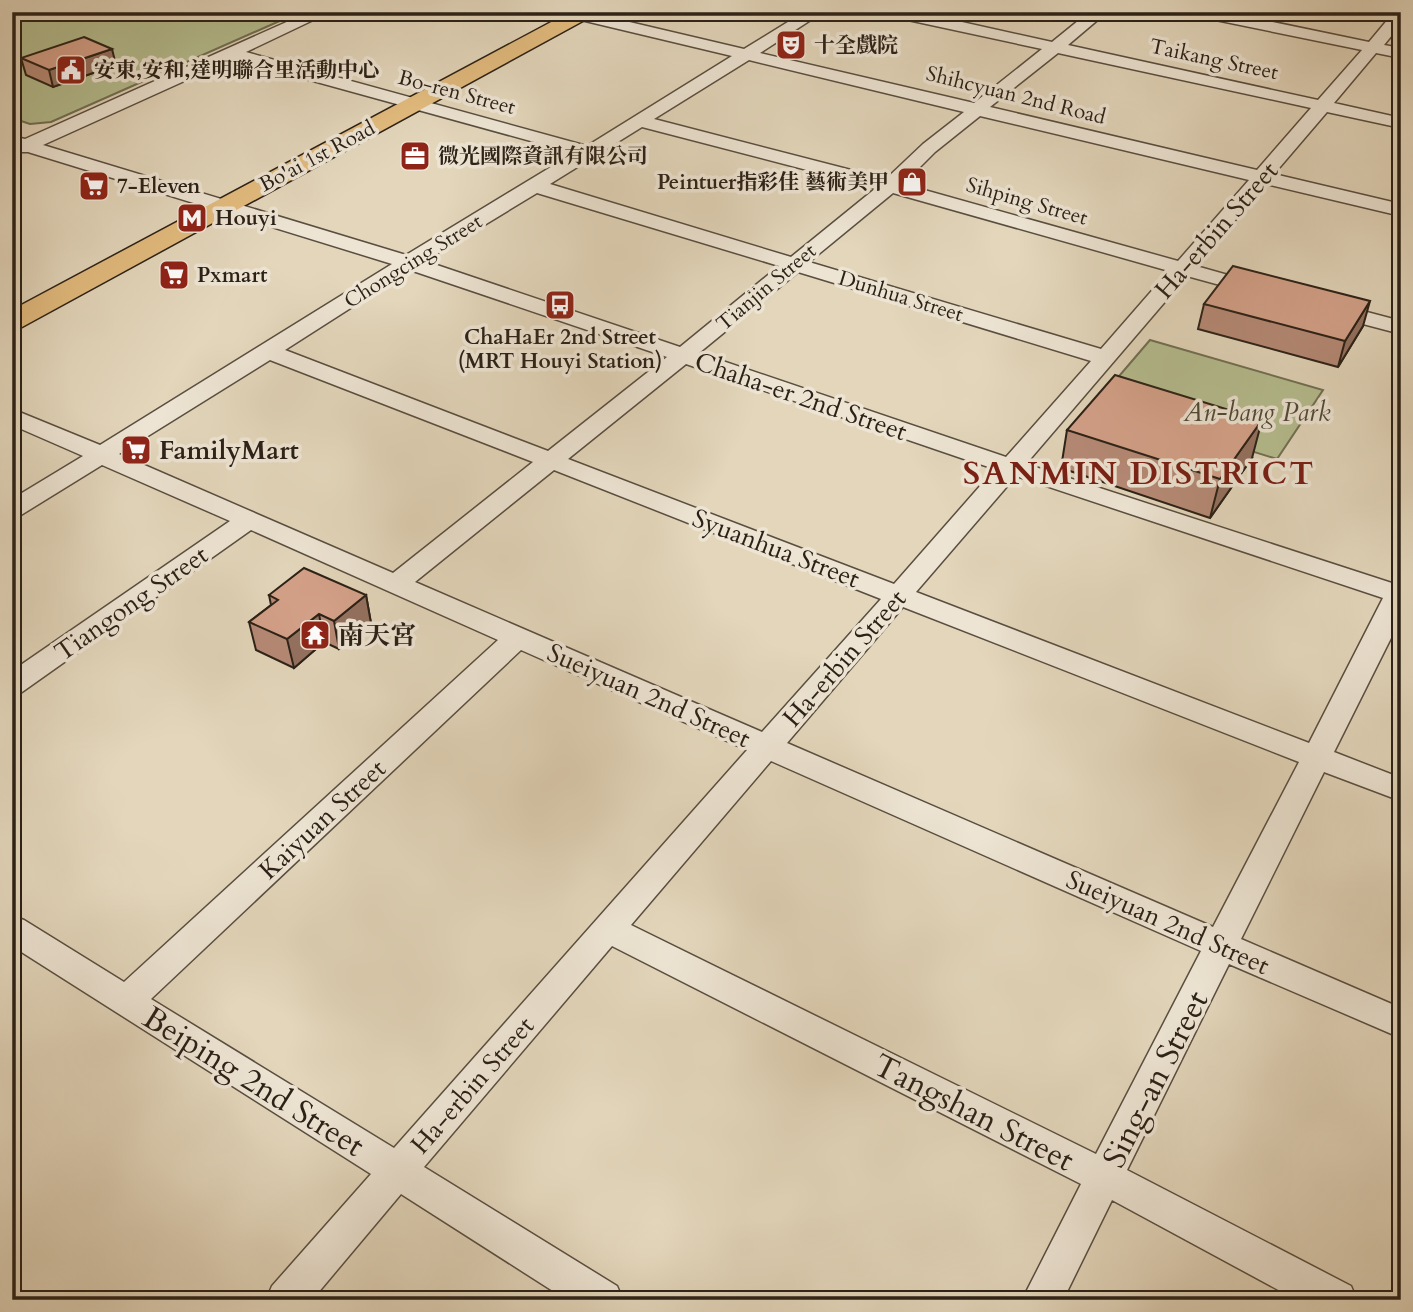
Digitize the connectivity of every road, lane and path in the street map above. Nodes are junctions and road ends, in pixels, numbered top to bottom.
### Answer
1 (322, 12) edge
2 (554, 12) edge
3 (815, 12) edge
4 (894, 12) edge
5 (1099, 12) edge
6 (1201, 12) edge
7 (576, 13) edge
8 (1401, 14) edge
9 (1373, 47) junction
10 (1055, 48) junction
11 (231, 53) junction
12 (1401, 53) edge
13 (747, 54) junction
14 (388, 96) junction
15 (414, 103) junction
16 (1322, 106) junction
17 (978, 109) junction
18 (639, 121) junction
19 (1401, 123) edge
20 (17, 146) edge
21 (590, 152) junction
22 (1261, 177) junction
23 (535, 186) junction
24 (890, 186) junction
25 (201, 197) junction
26 (227, 204) junction
27 (1401, 210) edge
28 (408, 262) junction
29 (793, 264) junction
30 (1183, 269) junction
31 (12, 295) edge
32 (1285, 296) edge
33 (1310, 303) edge
34 (12, 321) edge
35 (1401, 328) edge
36 (268, 351) junction
37 (682, 356) junction
38 (1106, 358) junction
39 (12, 416) edge
40 (101, 455) junction
41 (549, 460) junction
42 (1013, 467) junction
43 (12, 510) edge
44 (249, 520) junction
45 (397, 583) junction
46 (1400, 595) edge
47 (899, 596) junction
48 (517, 638) junction
49 (12, 685) edge
50 (767, 747) junction
51 (1318, 758) junction
52 (1401, 790) edge
53 (12, 929) edge
54 (608, 929) junction
55 (1222, 946) junction
56 (126, 1001) junction
57 (1401, 1024) edge
58 (397, 1170) junction
59 (1105, 1177) junction
60 (286, 1300) edge
61 (603, 1300) edge
62 (1042, 1300) edge
63 (1337, 1300) edge

1 - 11 street
2 - 14 main road, Bo'ai 1st Road
3 - 13 street, Chongcing Street
4 - 10 street, Taikang Street
5 - 10 street, Tianjin Street
6 - 9 street
7 - 13 street, Shihcyuan 2nd Road
7 - 15 main road, Bo'ai 1st Road
8 - 9 street, Ha-erbin Street
9 - 12 street
9 - 16 street, Ha-erbin Street
10 - 16 street, Taikang Street
10 - 17 street, Tianjin Street
11 - 14 street, Bo-ren Street
11 - 20 street
13 - 17 street, Shihcyuan 2nd Road
13 - 18 street, Chongcing Street
14 - 15 street, Bo-ren Street
14 - 25 main road, Bo'ai 1st Road
15 - 21 street, Bo-ren Street
15 - 26 main road, Bo'ai 1st Road
16 - 19 street, Taikang Street
16 - 22 street, Ha-erbin Street
17 - 22 street, Shihcyuan 2nd Road
17 - 24 street, Tianjin Street
18 - 21 street, Chongcing Street
18 - 24 street, Sihping Street
20 - 25 street, Chaha-er 2nd Street
21 - 23 street, Chongcing Street
22 - 27 street, Shihcyuan 2nd Road
22 - 30 street, Ha-erbin Street
23 - 28 street, Chongcing Street
23 - 29 street, Dunhua Street
24 - 29 street, Tianjin Street
24 - 30 street, Sihping Street
25 - 26 street, Chaha-er 2nd Street
25 - 31 main road, Bo'ai 1st Road
26 - 28 street, Chaha-er 2nd Street
26 - 34 main road, Bo'ai 1st Road
28 - 36 street, Chongcing Street
28 - 37 street, Chaha-er 2nd Street
29 - 37 street, Tianjin Street
29 - 38 street, Dunhua Street
30 - 32 street, Sihping Street
30 - 38 street, Ha-erbin Street
33 - 35 street
36 - 40 street, Chongcing Street
36 - 41 street, Syuanhua Street
37 - 41 street, Tianjin Street
37 - 42 street, Chaha-er 2nd Street
38 - 42 street, Ha-erbin Street
39 - 40 street, Sueiyuan 2nd Street
40 - 43 street, Chongcing Street
40 - 44 street, Sueiyuan 2nd Street
41 - 45 street, Tianjin Street
41 - 47 street, Syuanhua Street
42 - 46 street, Chaha-er 2nd Street
42 - 47 street, Ha-erbin Street
44 - 45 street, Sueiyuan 2nd Street
44 - 49 street, Tiangong Street
45 - 48 street, Sueiyuan 2nd Street
46 - 51 street, Sing-an Street
47 - 50 street, Ha-erbin Street
47 - 51 street, Syuanhua Street
48 - 50 street, Sueiyuan 2nd Street
48 - 56 street, Kaiyuan Street
50 - 54 street, Ha-erbin Street
50 - 55 street, Sueiyuan 2nd Street
51 - 52 street, Syuanhua Street
51 - 55 street, Sing-an Street
53 - 56 street, Beiping 2nd Street
54 - 58 street, Ha-erbin Street
54 - 59 street, Tangshan Street
55 - 57 street, Sueiyuan 2nd Street
55 - 59 street, Sing-an Street
56 - 58 street, Beiping 2nd Street
58 - 60 street, Ha-erbin Street
58 - 61 street, Beiping 2nd Street
59 - 62 street, Sing-an Street
59 - 63 street, Tangshan Street

